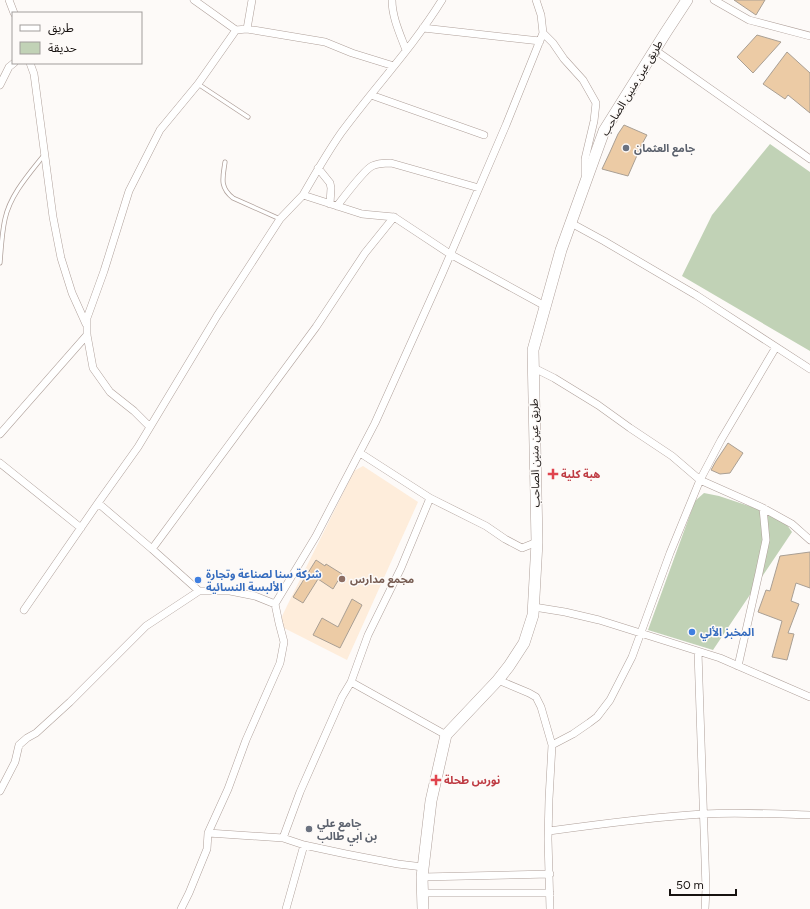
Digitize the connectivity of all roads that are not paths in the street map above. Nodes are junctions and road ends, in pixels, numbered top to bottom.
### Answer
1 (9, 0) edge
2 (194, 0) edge
3 (252, 0) edge
4 (392, 0) edge
5 (442, 0) edge
6 (536, 0) edge
7 (687, 0) edge
8 (714, 0) edge
9 (14, 12) edge
10 (423, 28) junction
11 (247, 29) junction
12 (236, 30) junction
13 (543, 33) junction
14 (810, 36) edge
15 (540, 40) junction
16 (406, 50) junction
17 (655, 50) junction
18 (13, 64) edge
19 (30, 64) edge
20 (394, 66) junction
21 (198, 84) junction
22 (0, 85) edge
23 (371, 95) junction
24 (248, 117) dead end
25 (484, 135) dead end
26 (44, 154) junction
27 (810, 159) edge
28 (225, 162) dead end
29 (318, 168) junction
30 (584, 186) junction
31 (479, 188) junction
32 (303, 195) junction
33 (333, 205) junction
34 (394, 217) junction
35 (280, 219) junction
36 (571, 223) junction
37 (450, 254) junction
38 (0, 263) edge
39 (546, 306) junction
40 (87, 326) junction
41 (87, 335) junction
42 (776, 347) junction
43 (534, 368) junction
44 (810, 369) edge
45 (150, 427) junction
46 (0, 434) edge
47 (360, 453) junction
48 (0, 463) edge
49 (700, 480) junction
50 (430, 498) junction
51 (98, 503) junction
52 (763, 508) junction
53 (81, 528) junction
54 (810, 540) edge
55 (537, 542) junction
56 (152, 549) junction
57 (199, 592) junction
58 (276, 604) junction
59 (534, 607) junction
60 (24, 610) dead end
61 (641, 634) junction
62 (698, 652) junction
63 (738, 666) junction
64 (498, 680) junction
65 (351, 682) junction
66 (810, 697) edge
67 (446, 735) junction
68 (552, 745) junction
69 (0, 791) edge
70 (704, 814) junction
71 (810, 815) edge
72 (549, 831) junction
73 (208, 833) junction
74 (283, 838) junction
75 (304, 845) junction
76 (423, 872) junction
77 (550, 874) junction
78 (422, 893) junction
79 (550, 893) junction
80 (181, 909) edge
81 (286, 909) edge
82 (423, 909) edge
83 (550, 909) edge
84 (705, 909) edge

1 - 9 street
2 - 12 street
3 - 11 street
4 - 16 street
5 - 10 street
6 - 13 street
7 - 17 main road, طريق عين منين الصاحب
8 - 14 street
10 - 15 street
10 - 16 street
11 - 12 street
11 - 20 street
12 - 21 street
13 - 15 street
13 - 30 street
15 - 31 street
16 - 20 street
17 - 27 street
17 - 30 main road, طريق عين منين الصاحب
18 - 22 street
19 - 26 street
20 - 23 street
21 - 24 lane
21 - 40 street
23 - 25 street
23 - 29 street
26 - 38 lane
26 - 40 street
28 - 35 lane
29 - 32 street
29 - 33 street
30 - 36 main road, طريق عين منين الصاحب
31 - 33 street
31 - 37 street
32 - 33 street
32 - 35 street
33 - 34 street
34 - 37 street
34 - 56 street
35 - 45 street
36 - 39 main road, طريق عين منين الصاحب
36 - 42 street
37 - 39 street
37 - 47 street
39 - 43 main road, طريق عين منين الصاحب
40 - 41 street
41 - 45 street
41 - 46 street
42 - 44 street
42 - 49 street
43 - 49 street
43 - 55 main road, طريق عين منين الصاحب
45 - 51 street
47 - 50 street
47 - 58 street
48 - 53 street
49 - 52 street
49 - 61 street
50 - 55 street
50 - 65 street
51 - 53 street
51 - 56 street
52 - 54 street
52 - 63 street
53 - 60 street
55 - 59 main road, طريق عين منين الصاحب
56 - 57 street
57 - 58 street
57 - 69 street
58 - 73 street
59 - 61 street
59 - 64 main road, طريق عين منين الصاحب
61 - 62 street
61 - 68 street
62 - 63 street
62 - 70 street
63 - 66 street
64 - 67 main road, طريق عين منين الصاحب
64 - 68 street
65 - 67 street
65 - 74 street
67 - 76 main road
68 - 72 street
70 - 71 street
70 - 72 street
70 - 84 street
72 - 77 street
73 - 74 street
73 - 80 street
74 - 75 street
75 - 76 street
75 - 81 street
76 - 77 street
76 - 78 main road
77 - 79 street
78 - 79 street
78 - 82 main road
79 - 83 street

